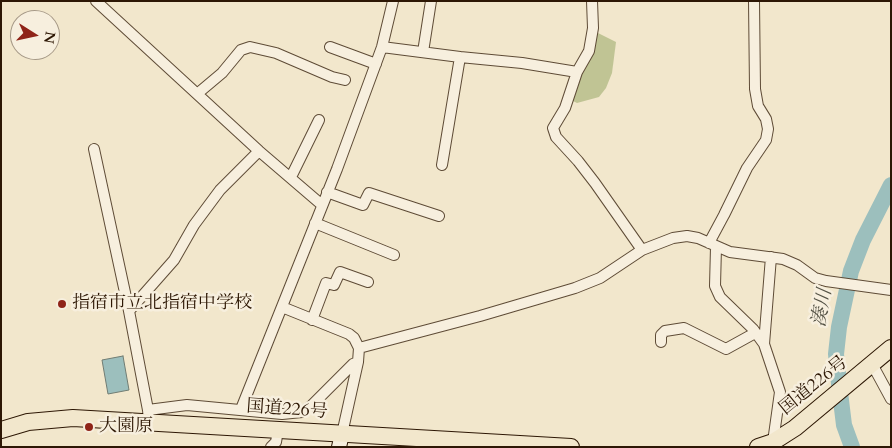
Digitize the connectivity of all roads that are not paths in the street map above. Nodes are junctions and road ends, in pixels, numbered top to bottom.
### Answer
1 (96, 1) edge
2 (393, 1) edge
3 (431, 1) edge
4 (592, 1) edge
5 (754, 1) edge
6 (382, 46) junction
7 (330, 47) dead end
8 (423, 52) junction
9 (460, 58) junction
10 (376, 64) junction
11 (577, 72) junction
12 (345, 80) dead end
13 (197, 94) junction
14 (319, 120) dead end
15 (94, 149) dead end
16 (259, 151) junction
17 (442, 165) dead end
18 (291, 177) junction
19 (327, 192) junction
20 (322, 206) junction
21 (439, 216) dead end
22 (315, 224) junction
23 (712, 245) junction
24 (642, 250) junction
25 (394, 255) dead end
26 (771, 257) junction
27 (368, 282) dead end
28 (891, 290) edge
29 (282, 307) junction
30 (128, 311) junction
31 (312, 320) junction
32 (755, 332) junction
33 (661, 342) dead end
34 (764, 344) junction
35 (359, 348) junction
36 (891, 348) edge
37 (358, 362) junction
38 (872, 364) junction
39 (891, 399) edge
40 (241, 409) junction
41 (148, 416) junction
42 (1, 430) edge
43 (278, 430) junction
44 (340, 440) edge
45 (768, 445) edge
46 (271, 447) edge
47 (571, 447) edge

1 - 13 street
2 - 6 street
3 - 8 street
4 - 11 street
5 - 23 street
6 - 8 street
6 - 10 street
7 - 10 street
8 - 9 street
9 - 11 street
9 - 17 street
10 - 19 street
11 - 24 street
12 - 13 street
13 - 16 street
14 - 18 street
15 - 30 street
16 - 18 street
16 - 30 street
18 - 20 street
19 - 20 street
19 - 21 street
20 - 22 street
22 - 25 street
22 - 29 street
23 - 24 street
23 - 26 street
23 - 32 street
24 - 35 street
26 - 28 street
26 - 34 street
27 - 31 street
29 - 31 street
29 - 40 street
30 - 41 street
31 - 35 street
32 - 33 street
32 - 34 street
34 - 45 street
35 - 37 street
36 - 38 highway, 国道226号
37 - 40 street
37 - 44 street
38 - 39 street
38 - 45 highway, 国道226号
40 - 41 street
41 - 42 highway, 国道226号
41 - 43 highway, 国道226号
43 - 44 highway, 国道226号
43 - 46 street
44 - 47 highway, 国道226号

